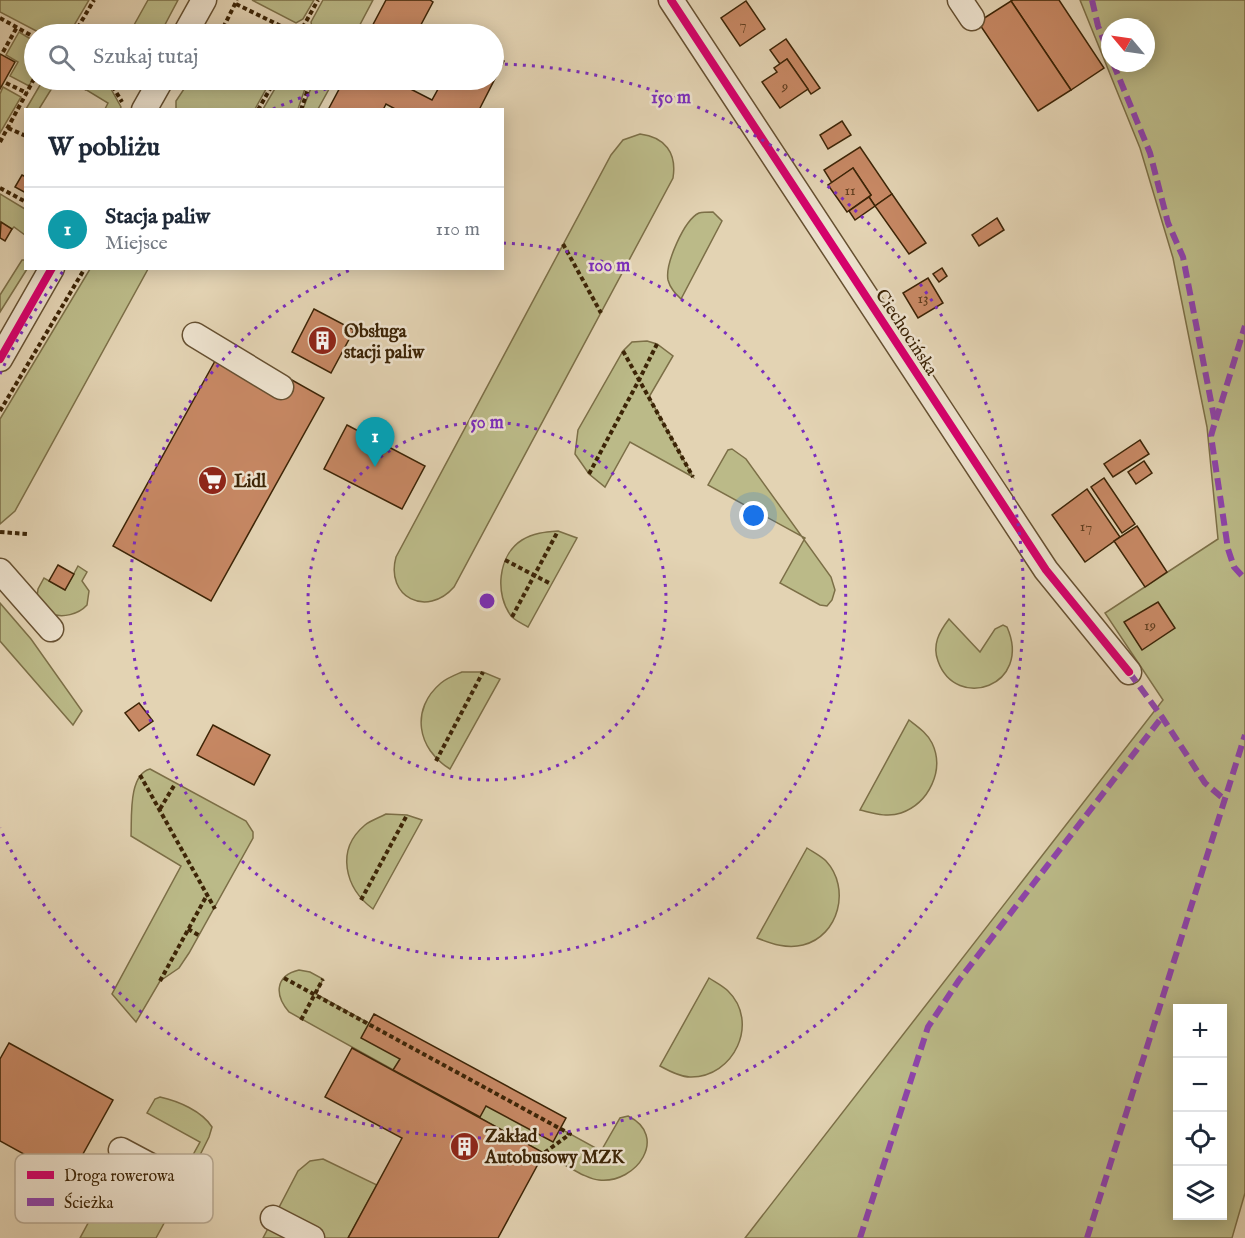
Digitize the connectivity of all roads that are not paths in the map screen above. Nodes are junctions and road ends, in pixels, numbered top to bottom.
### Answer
1 (204, 0) edge
2 (671, 0) edge
3 (191, 24) edge
4 (151, 90) edge
5 (136, 108) edge
6 (51, 270) edge
7 (195, 335) dead end
8 (0, 359) edge
9 (281, 387) dead end
10 (0, 571) edge
11 (51, 629) dead end
12 (1129, 672) dead end
13 (121, 1150) dead end
14 (129, 1154) edge
15 (273, 1218) dead end
16 (312, 1238) edge

1 - 3 street
2 - 12 street, Ciechocińska
4 - 5 street
6 - 8 street
7 - 9 street
10 - 11 street
13 - 14 street
15 - 16 street

